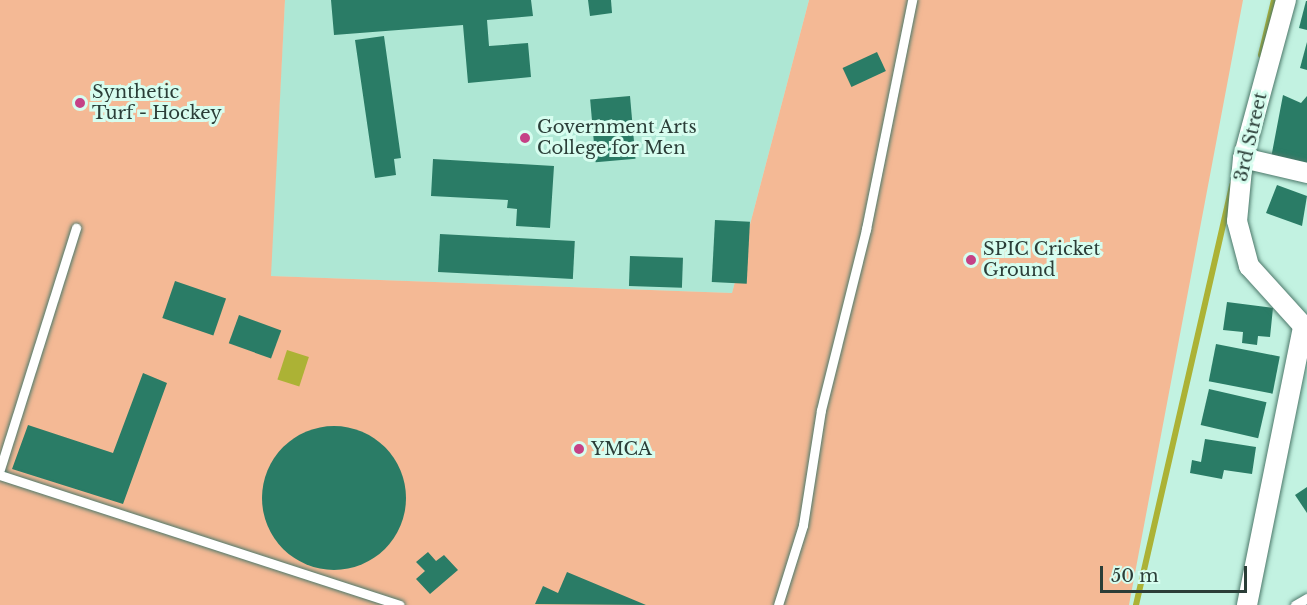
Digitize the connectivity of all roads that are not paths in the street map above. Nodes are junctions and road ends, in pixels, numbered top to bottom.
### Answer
1 (912, 0) edge
2 (1286, 0) edge
3 (1243, 158) junction
4 (1307, 173) edge
5 (76, 228) dead end
6 (1305, 329) edge
7 (0, 469) edge
8 (0, 475) edge
9 (1307, 598) edge
10 (399, 605) edge
11 (778, 605) edge
12 (1248, 605) edge
13 (1295, 605) edge

1 - 11 lane
2 - 3 street, 3rd Street
3 - 4 street
3 - 6 street, 3rd Street
5 - 7 lane
6 - 12 street
8 - 10 lane
9 - 13 lane

